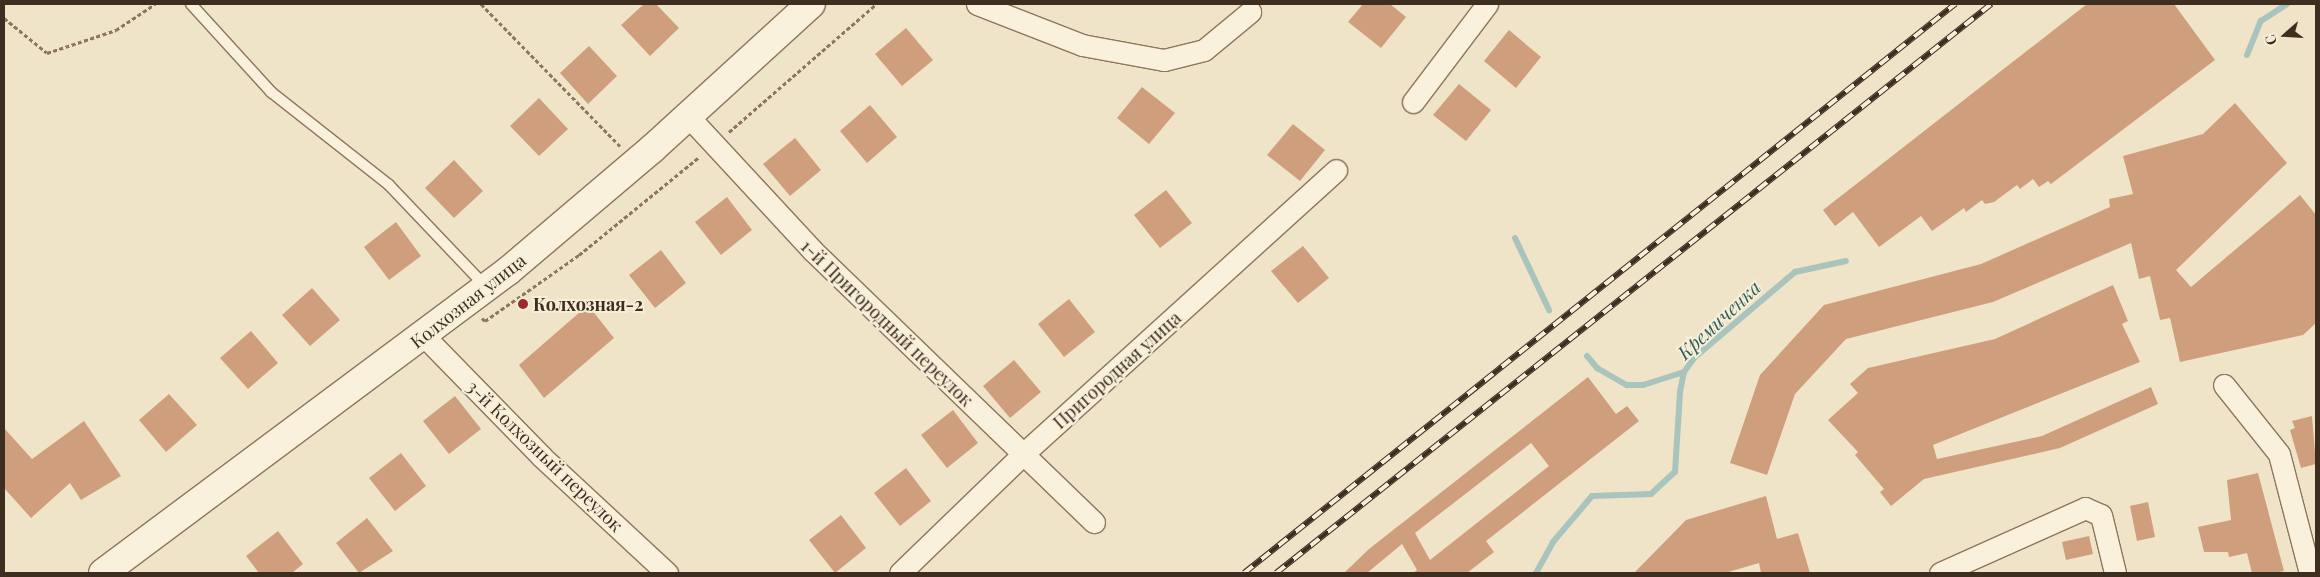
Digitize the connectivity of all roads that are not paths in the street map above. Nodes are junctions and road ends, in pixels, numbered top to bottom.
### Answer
1 (191, 4) edge
2 (812, 4) edge
3 (978, 4) edge
4 (1487, 4) edge
5 (1250, 12) dead end
6 (1413, 102) dead end
7 (688, 116) junction
8 (1336, 170) dead end
9 (478, 295) junction
10 (424, 336) junction
11 (2224, 384) dead end
12 (1022, 455) junction
13 (1094, 522) dead end
14 (103, 573) edge
15 (667, 573) edge
16 (900, 573) edge
17 (1940, 573) edge
18 (2115, 573) edge
19 (2310, 573) edge

1 - 9 lane
2 - 7 main road, Колхозная улица
3 - 5 street
4 - 6 street
7 - 9 main road, Колхозная улица
7 - 12 street, 1-й Пригородный переулок
8 - 12 street, Пригородная улица
9 - 10 main road, Колхозная улица
10 - 14 main road, Колхозная улица
10 - 15 street, 3-й Колхозный переулок
11 - 19 street
12 - 13 street, 1-й Пригородный переулок
12 - 16 street, Пригородная улица
17 - 18 street

